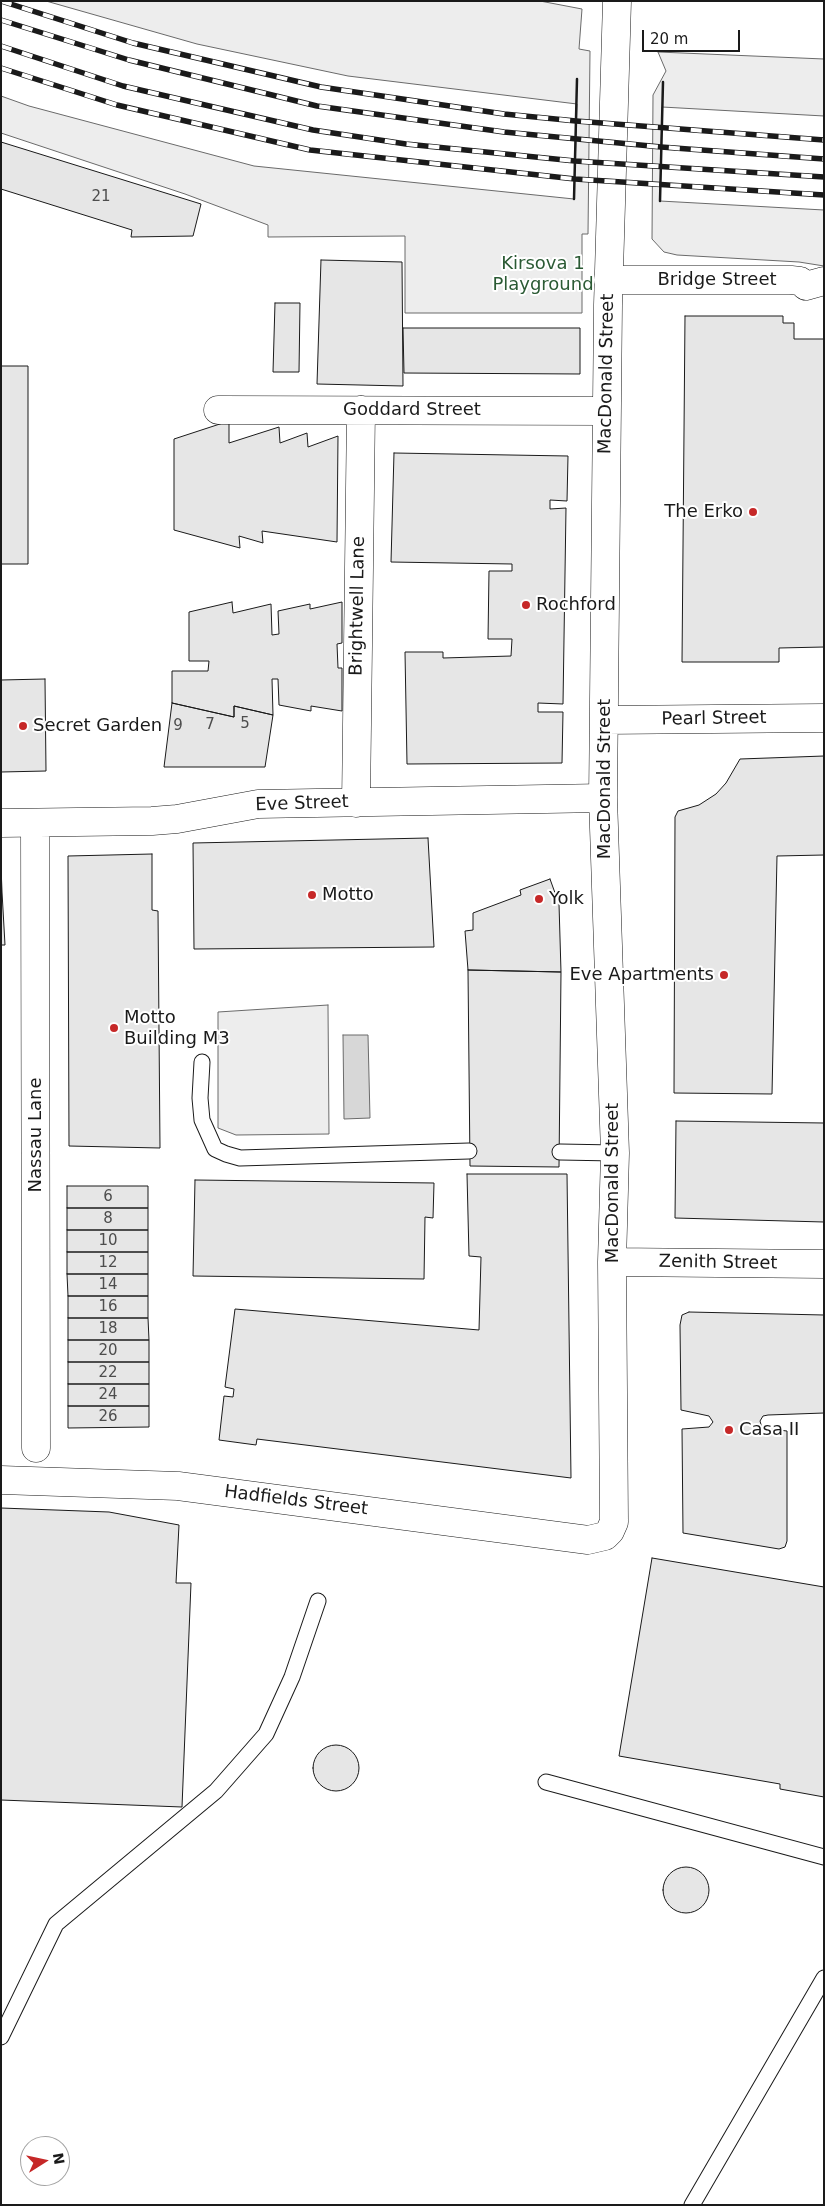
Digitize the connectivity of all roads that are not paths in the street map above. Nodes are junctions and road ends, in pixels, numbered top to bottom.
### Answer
1 (617, 1) edge
2 (608, 280) junction
3 (824, 281) edge
4 (218, 410) dead end
5 (361, 410) junction
6 (606, 412) junction
7 (824, 718) edge
8 (604, 720) junction
9 (603, 798) junction
10 (356, 803) junction
11 (1, 823) edge
12 (35, 823) junction
13 (202, 1062) dead end
14 (469, 1152) dead end
15 (560, 1152) dead end
16 (615, 1153) junction
17 (612, 1262) junction
18 (824, 1264) edge
19 (36, 1448) dead end
20 (1, 1480) edge
21 (588, 1540) joint
22 (318, 1601) dead end
23 (546, 1782) dead end
24 (824, 1857) edge
25 (824, 1978) edge
26 (1, 2037) edge
27 (692, 2205) edge

1 - 2 street, MacDonald Street
2 - 3 street, Bridge Street
2 - 6 street, MacDonald Street
4 - 5 street, Goddard Street
5 - 6 street, Goddard Street
5 - 10 street, Brightwell Lane
6 - 8 street, MacDonald Street
7 - 8 street, Pearl Street
8 - 9 street, MacDonald Street
9 - 10 street, Eve Street
9 - 16 street, MacDonald Street
10 - 12 street, Eve Street
11 - 12 street, Eve Street
12 - 19 street, Nassau Lane
13 - 14 lane
15 - 16 lane
16 - 17 street, MacDonald Street
17 - 18 street, Zenith Street
17 - 21 street, MacDonald Street
20 - 21 street, Hadfields Street
22 - 26 lane
23 - 24 lane
25 - 27 lane

